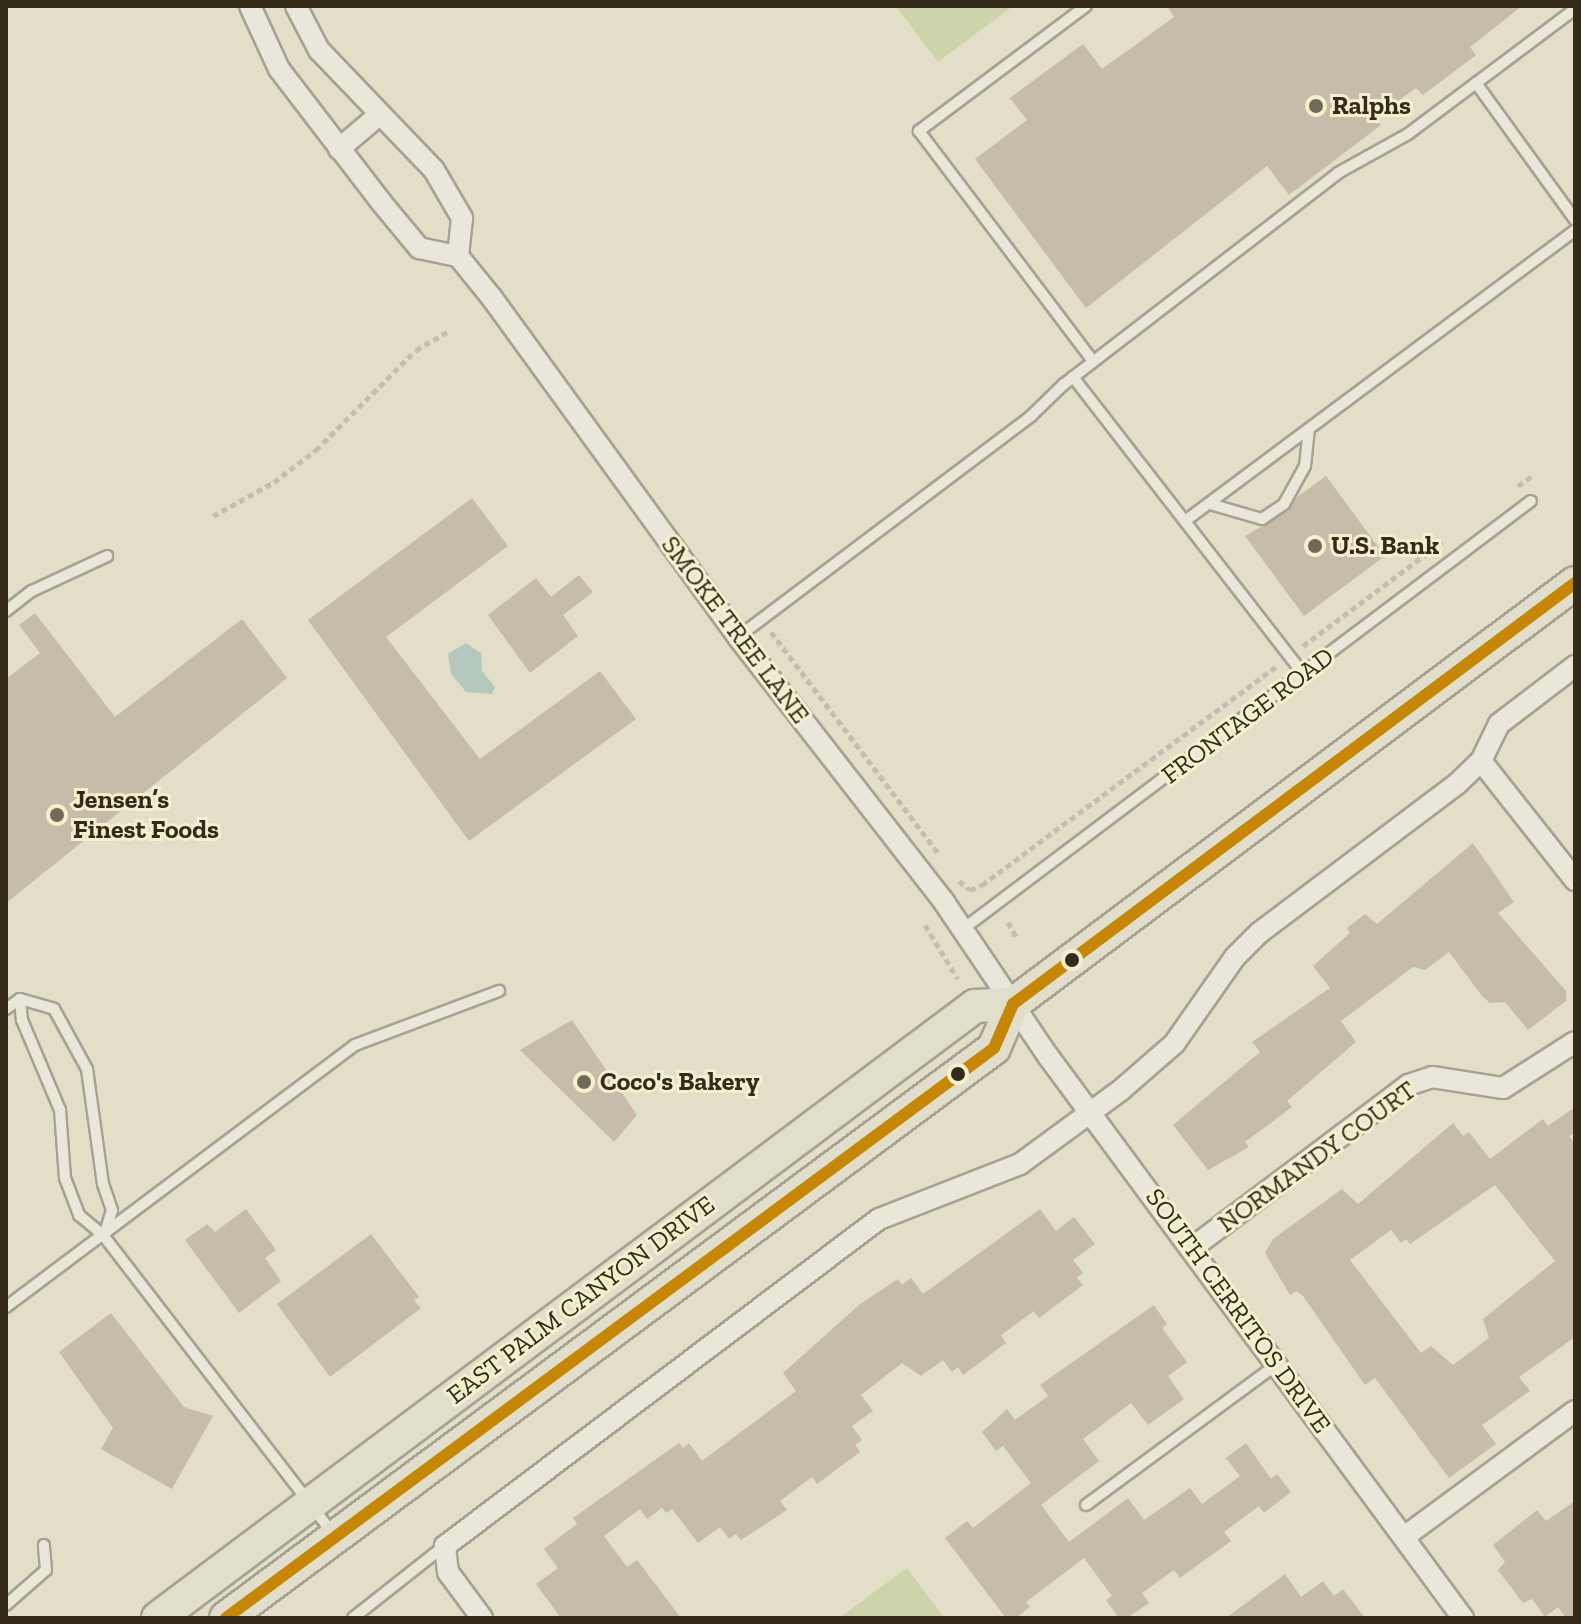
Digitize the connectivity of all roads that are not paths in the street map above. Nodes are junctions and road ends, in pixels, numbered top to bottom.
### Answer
1 (250, 6) edge
2 (296, 6) edge
3 (1086, 6) edge
4 (1575, 9) edge
5 (1476, 83) junction
6 (379, 115) junction
7 (339, 149) junction
8 (1575, 220) edge
9 (1575, 230) edge
10 (458, 256) junction
11 (1093, 361) junction
12 (1073, 377) junction
13 (1309, 430) junction
14 (1531, 501) dead end
15 (1210, 504) junction
16 (1185, 521) junction
17 (107, 556) dead end
18 (1575, 583) edge
19 (6, 611) edge
20 (738, 637) junction
21 (1575, 666) edge
22 (1303, 674) junction
23 (1481, 761) junction
24 (1575, 880) edge
25 (963, 929) junction
26 (499, 991) dead end
27 (20, 999) junction
28 (1013, 1004) junction
29 (6, 1009) edge
30 (1575, 1042) edge
31 (1091, 1112) junction
32 (103, 1235) junction
33 (1192, 1248) junction
34 (6, 1307) edge
35 (1277, 1364) junction
36 (1575, 1411) edge
37 (311, 1503) junction
38 (1086, 1505) dead end
39 (335, 1537) junction
40 (1404, 1537) junction
41 (44, 1545) dead end
42 (445, 1546) junction
43 (6, 1605) edge
44 (1459, 1616) edge
45 (158, 1618) edge
46 (226, 1618) edge
47 (353, 1618) edge
48 (482, 1618) edge

1 - 7 street
2 - 6 street
3 - 11 lane
4 - 5 lane
5 - 8 lane
5 - 11 lane
6 - 7 street
6 - 10 street
7 - 10 street
9 - 13 lane
10 - 20 street, SMOKE TREE LANE
11 - 12 lane
12 - 16 lane
12 - 20 lane
13 - 15 lane
13 - 15 lane
14 - 22 lane, FRONTAGE ROAD
15 - 16 lane
16 - 22 lane
17 - 19 lane
18 - 28 main road, EAST PALM CANYON DRIVE
20 - 25 street, SMOKE TREE LANE
21 - 23 street
22 - 25 lane, FRONTAGE ROAD
23 - 24 street
23 - 31 street
25 - 28 street, SMOKE TREE LANE
26 - 32 lane
27 - 29 lane
27 - 32 lane
27 - 32 lane
28 - 31 street, SOUTH CERRITOS DRIVE
28 - 37 main road, EAST PALM CANYON DRIVE
28 - 39 main road, EAST PALM CANYON DRIVE
30 - 33 street, NORMANDY COURT
31 - 33 street, SOUTH CERRITOS DRIVE
31 - 42 street
32 - 34 lane
32 - 37 lane
33 - 35 street, SOUTH CERRITOS DRIVE
35 - 38 lane
35 - 40 street, SOUTH CERRITOS DRIVE
36 - 40 street
37 - 39 lane
37 - 45 main road, EAST PALM CANYON DRIVE
39 - 46 main road, EAST PALM CANYON DRIVE
40 - 44 street, SOUTH CERRITOS DRIVE
41 - 43 lane
42 - 47 lane
42 - 48 street

